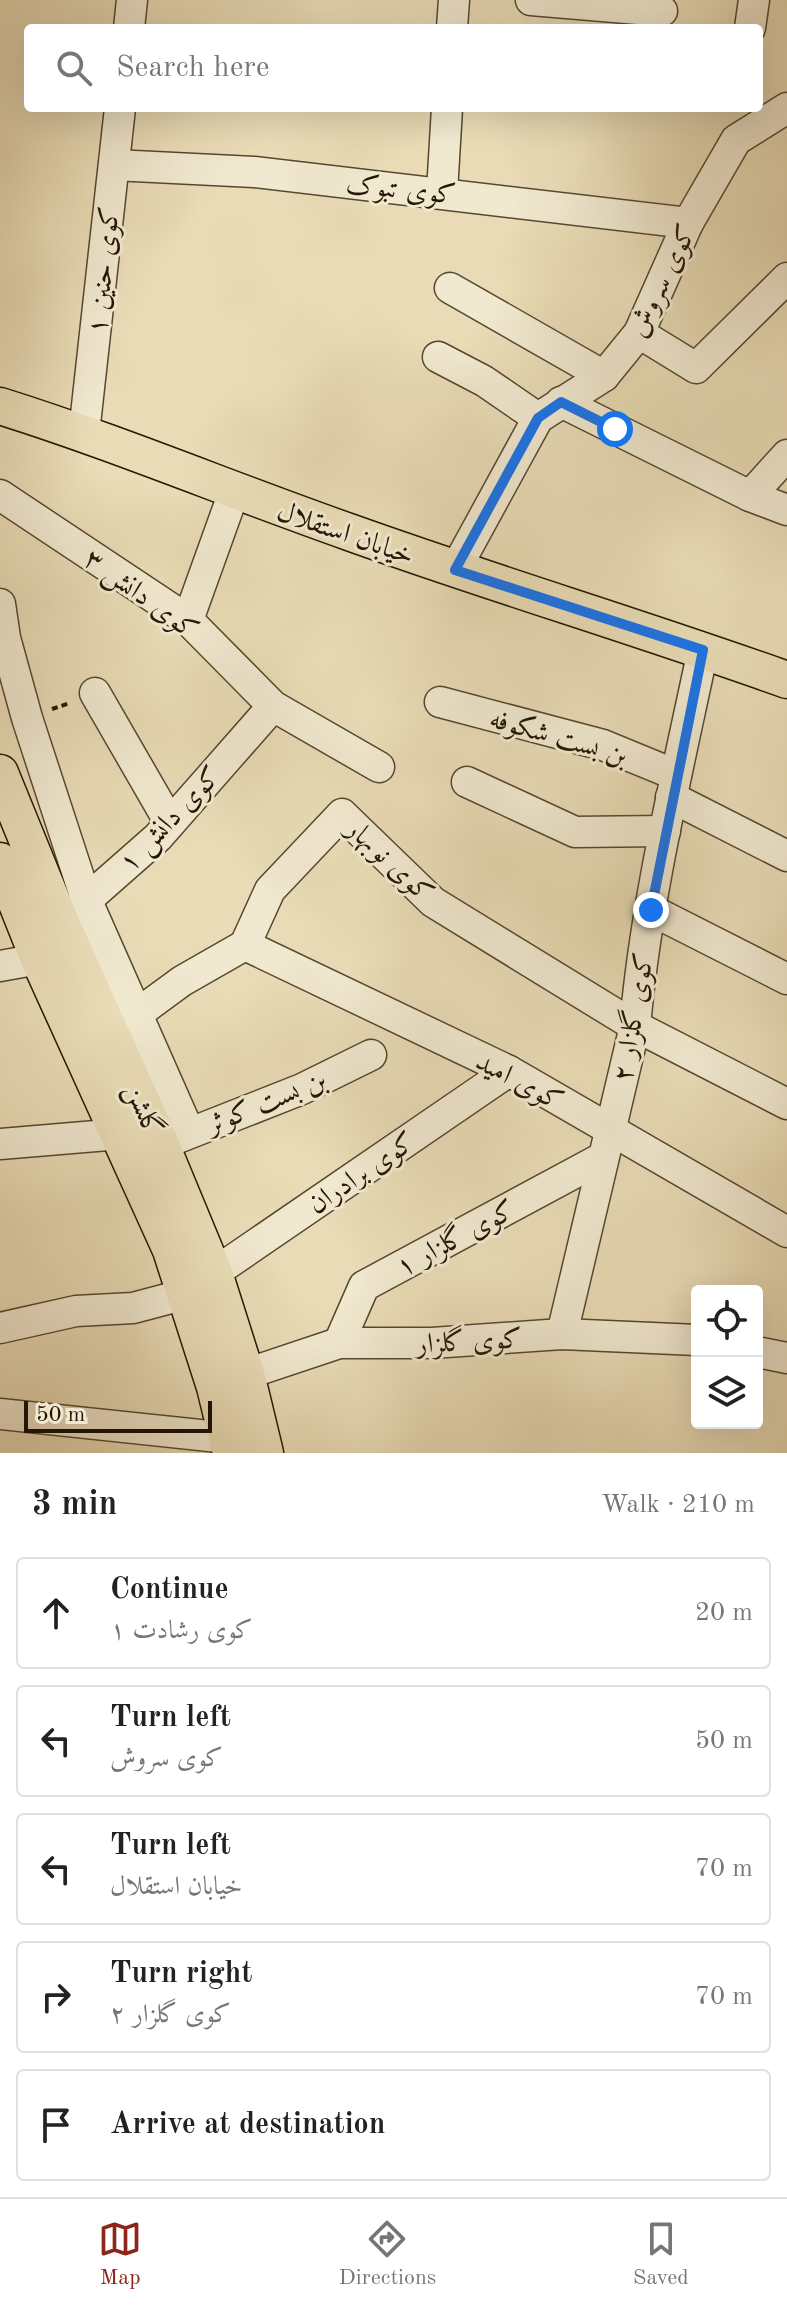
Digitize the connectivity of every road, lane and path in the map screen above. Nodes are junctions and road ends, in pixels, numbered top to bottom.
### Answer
1 (132, 0) edge
2 (454, 0) edge
3 (531, 0) edge
4 (754, 0) edge
5 (662, 11) dead end
6 (129, 24) edge
7 (452, 24) edge
8 (751, 24) edge
9 (787, 108) edge
10 (120, 112) edge
11 (447, 112) edge
12 (740, 112) edge
13 (736, 140) junction
14 (114, 165) junction
15 (442, 192) junction
16 (688, 223) junction
17 (787, 278) edge
18 (450, 288) dead end
19 (639, 333) junction
20 (438, 357) dead end
21 (604, 376) junction
22 (0, 406) edge
23 (549, 410) junction
24 (84, 433) junction
25 (787, 455) edge
26 (234, 492) junction
27 (0, 495) edge
28 (750, 496) junction
29 (787, 510) edge
30 (455, 570) junction
31 (0, 604) edge
32 (188, 620) junction
33 (703, 650) junction
34 (787, 680) edge
35 (95, 693) joint
36 (440, 702) dead end
37 (273, 706) junction
38 (27, 718) junction
39 (379, 767) dead end
40 (0, 773) edge
41 (467, 782) dead end
42 (674, 786) junction
43 (170, 823) junction
44 (665, 831) junction
45 (787, 856) edge
46 (0, 861) edge
47 (651, 910) junction
48 (74, 911) junction
49 (245, 945) junction
50 (39, 959) junction
51 (0, 966) edge
52 (787, 979) edge
53 (125, 1023) junction
54 (635, 1026) junction
55 (371, 1055) dead end
56 (509, 1071) junction
57 (787, 1104) edge
58 (609, 1129) junction
59 (120, 1134) junction
60 (175, 1139) junction
61 (0, 1144) edge
62 (602, 1158) junction
63 (787, 1232) edge
64 (200, 1284) junction
65 (0, 1328) edge
66 (562, 1334) junction
67 (691, 1340) edge
68 (339, 1343) junction
69 (763, 1353) edge
70 (787, 1358) edge
71 (246, 1374) junction
72 (0, 1414) edge
73 (230, 1445) edge
74 (265, 1453) edge

1 - 6 street
2 - 7 street
3 - 5 street
4 - 8 street
9 - 13 street, کوی سروش
10 - 14 street, کوی حنین ۱
11 - 15 street
12 - 13 street
13 - 16 street, کوی سروش
14 - 15 street, کوی تبوک
14 - 24 street, کوی حنین ۱
15 - 16 street, کوی تبوک
16 - 19 street, کوی سروش
17 - 19 street
18 - 21 street
19 - 21 street, کوی سروش
20 - 23 street
21 - 23 street, کوی سروش
22 - 24 main road, خیابان استقلال
23 - 28 street
23 - 30 street
24 - 26 main road, خیابان استقلال
25 - 28 street
26 - 30 main road, خیابان استقلال
26 - 32 street
27 - 32 street, کوی دانش ۳
28 - 29 street
30 - 33 main road, خیابان استقلال
31 - 38 street
32 - 37 street, کوی دانش ۳
33 - 34 main road, خیابان استقلال
33 - 42 street, کوی گلزار ۲
35 - 38 path
35 - 43 street
36 - 42 street, بن بست شکوفه
37 - 39 street, کوی دانش ۳
37 - 43 street, کوی دانش ۱
38 - 48 street
40 - 48 main road, گلشن
41 - 44 street
42 - 44 street, کوی گلزار ۲
42 - 45 street, بن بست شکوفه
43 - 48 street, کوی دانش ۱
44 - 47 street, کوی گلزار ۲
46 - 50 main road, گلشن
47 - 52 street
47 - 54 street, کوی گلزار ۲
48 - 53 main road, گلشن
49 - 53 street
49 - 54 street, کوی نوبهار
49 - 56 street, کوی امید
50 - 51 street
50 - 59 main road, گلشن
53 - 60 main road, گلشن
54 - 57 street
54 - 58 street, کوی گلزار ۲
55 - 60 street, بن بست کوثر
56 - 58 street, کوی امید
56 - 64 street, کوی برادران
58 - 62 street, کوی گلزار ۲
58 - 63 street, کوی امید
59 - 61 street
59 - 64 main road, گلشن
60 - 64 main road, گلشن
62 - 66 street, کوی گلزار ۲
62 - 68 street, کوی گلزار ۱
64 - 65 street, کوی برادران
64 - 71 main road, گلشن
64 - 73 main road, گلشن
66 - 67 street, کوی گلزار
66 - 68 street, کوی گلزار
68 - 71 street, کوی گلزار
69 - 70 street
71 - 74 main road, گلشن
72 - 73 street

